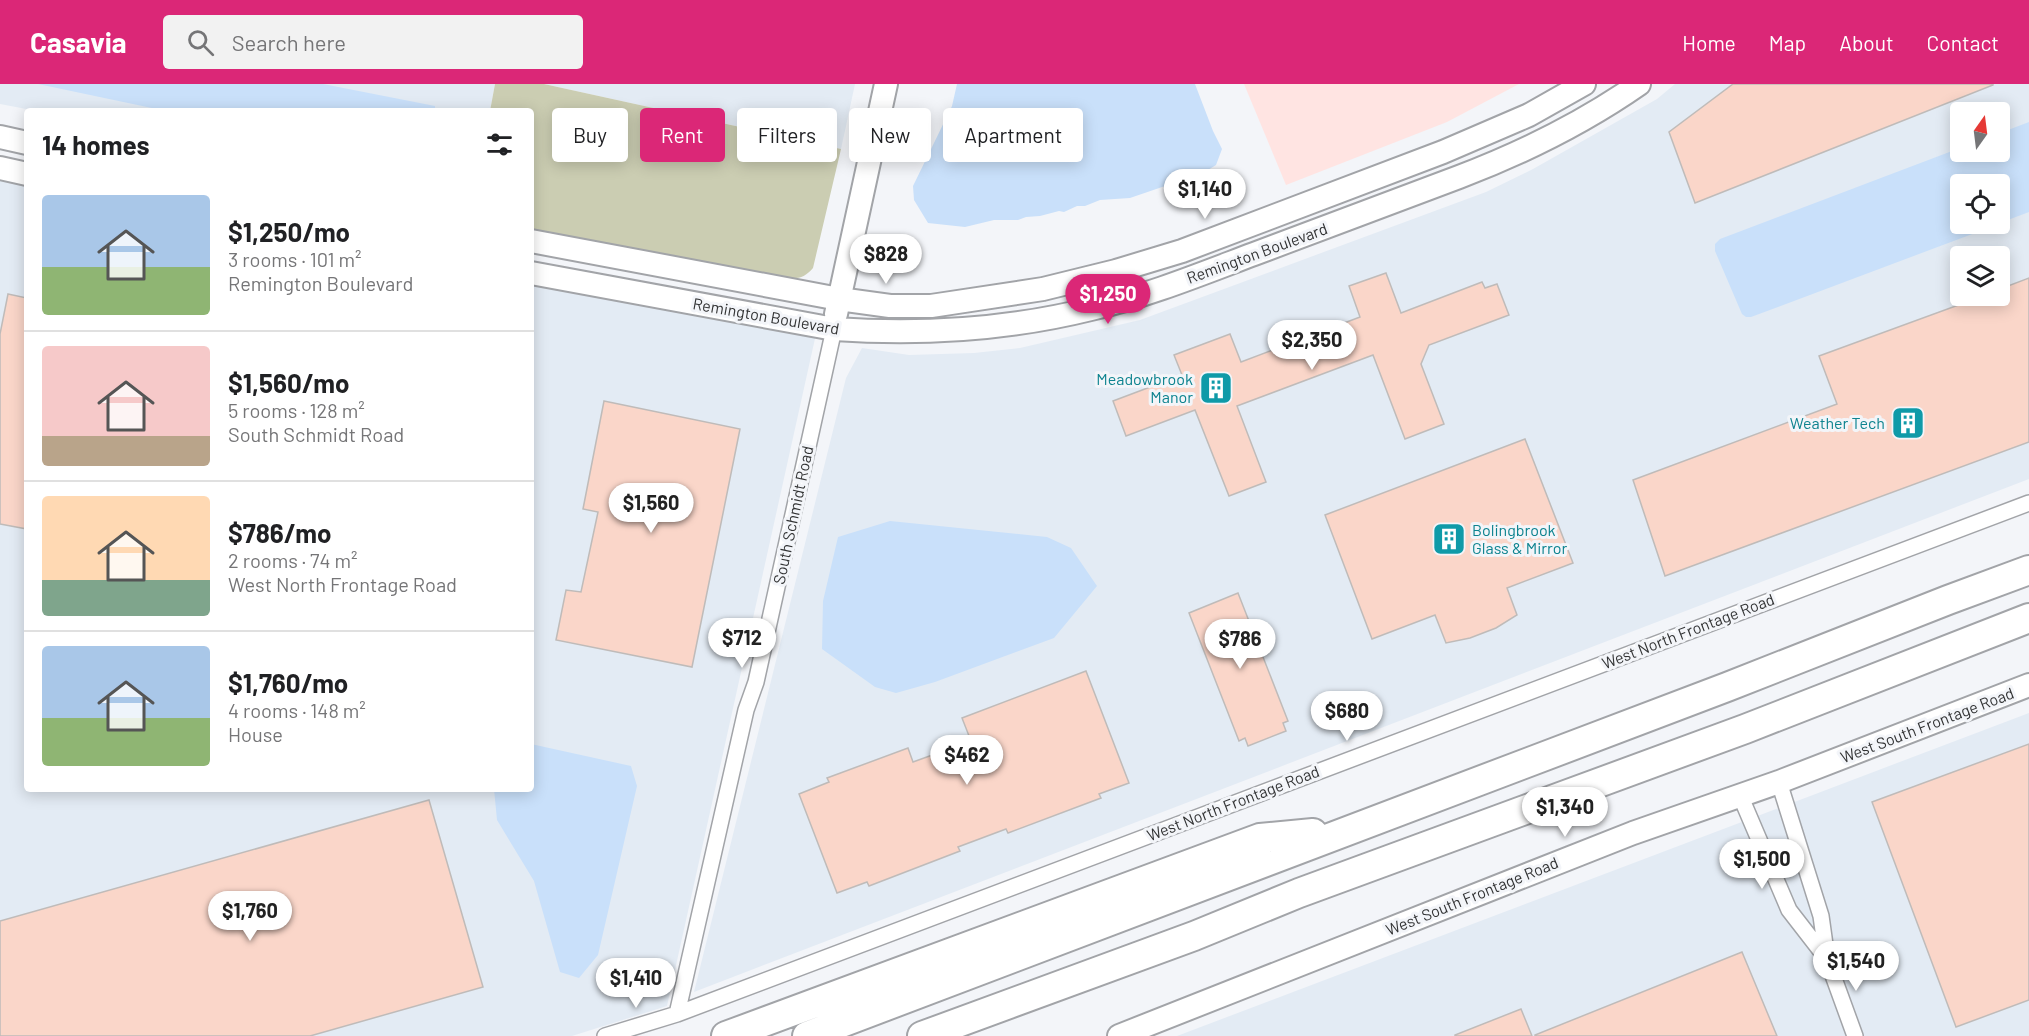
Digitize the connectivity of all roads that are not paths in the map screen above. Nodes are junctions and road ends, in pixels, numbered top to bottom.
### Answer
1 (886, 84) edge
2 (1584, 84) edge
3 (1639, 84) edge
4 (0, 137) edge
5 (24, 142) edge
6 (0, 168) edge
7 (24, 173) edge
8 (534, 242) edge
9 (534, 274) edge
10 (839, 299) junction
11 (834, 329) junction
12 (2029, 502) edge
13 (2029, 570) edge
14 (2029, 618) edge
15 (2029, 685) edge
16 (1779, 782) junction
17 (1740, 795) junction
18 (1351, 829) junction
19 (1827, 959) junction
20 (1058, 984) junction
21 (677, 1014) junction
22 (604, 1036) edge
23 (726, 1036) edge
24 (807, 1036) edge
25 (922, 1036) edge
26 (975, 1036) edge
27 (1119, 1036) edge
28 (1855, 1036) edge

1 - 10 street, South Schmidt Road
2 - 10 street, Remington Boulevard
3 - 11 street, Remington Boulevard
4 - 5 street
6 - 7 street
8 - 10 street, Remington Boulevard
9 - 11 street, Remington Boulevard
10 - 11 street, South Schmidt Road
11 - 21 street, South Schmidt Road
12 - 21 street, West North Frontage Road
13 - 18 highway
14 - 20 highway
15 - 16 street, West South Frontage Road
16 - 17 street, West South Frontage Road
16 - 19 street
17 - 19 street
17 - 27 street, West South Frontage Road
18 - 23 highway
18 - 24 highway
19 - 28 street
20 - 25 highway
20 - 26 highway
21 - 22 street, West North Frontage Road

